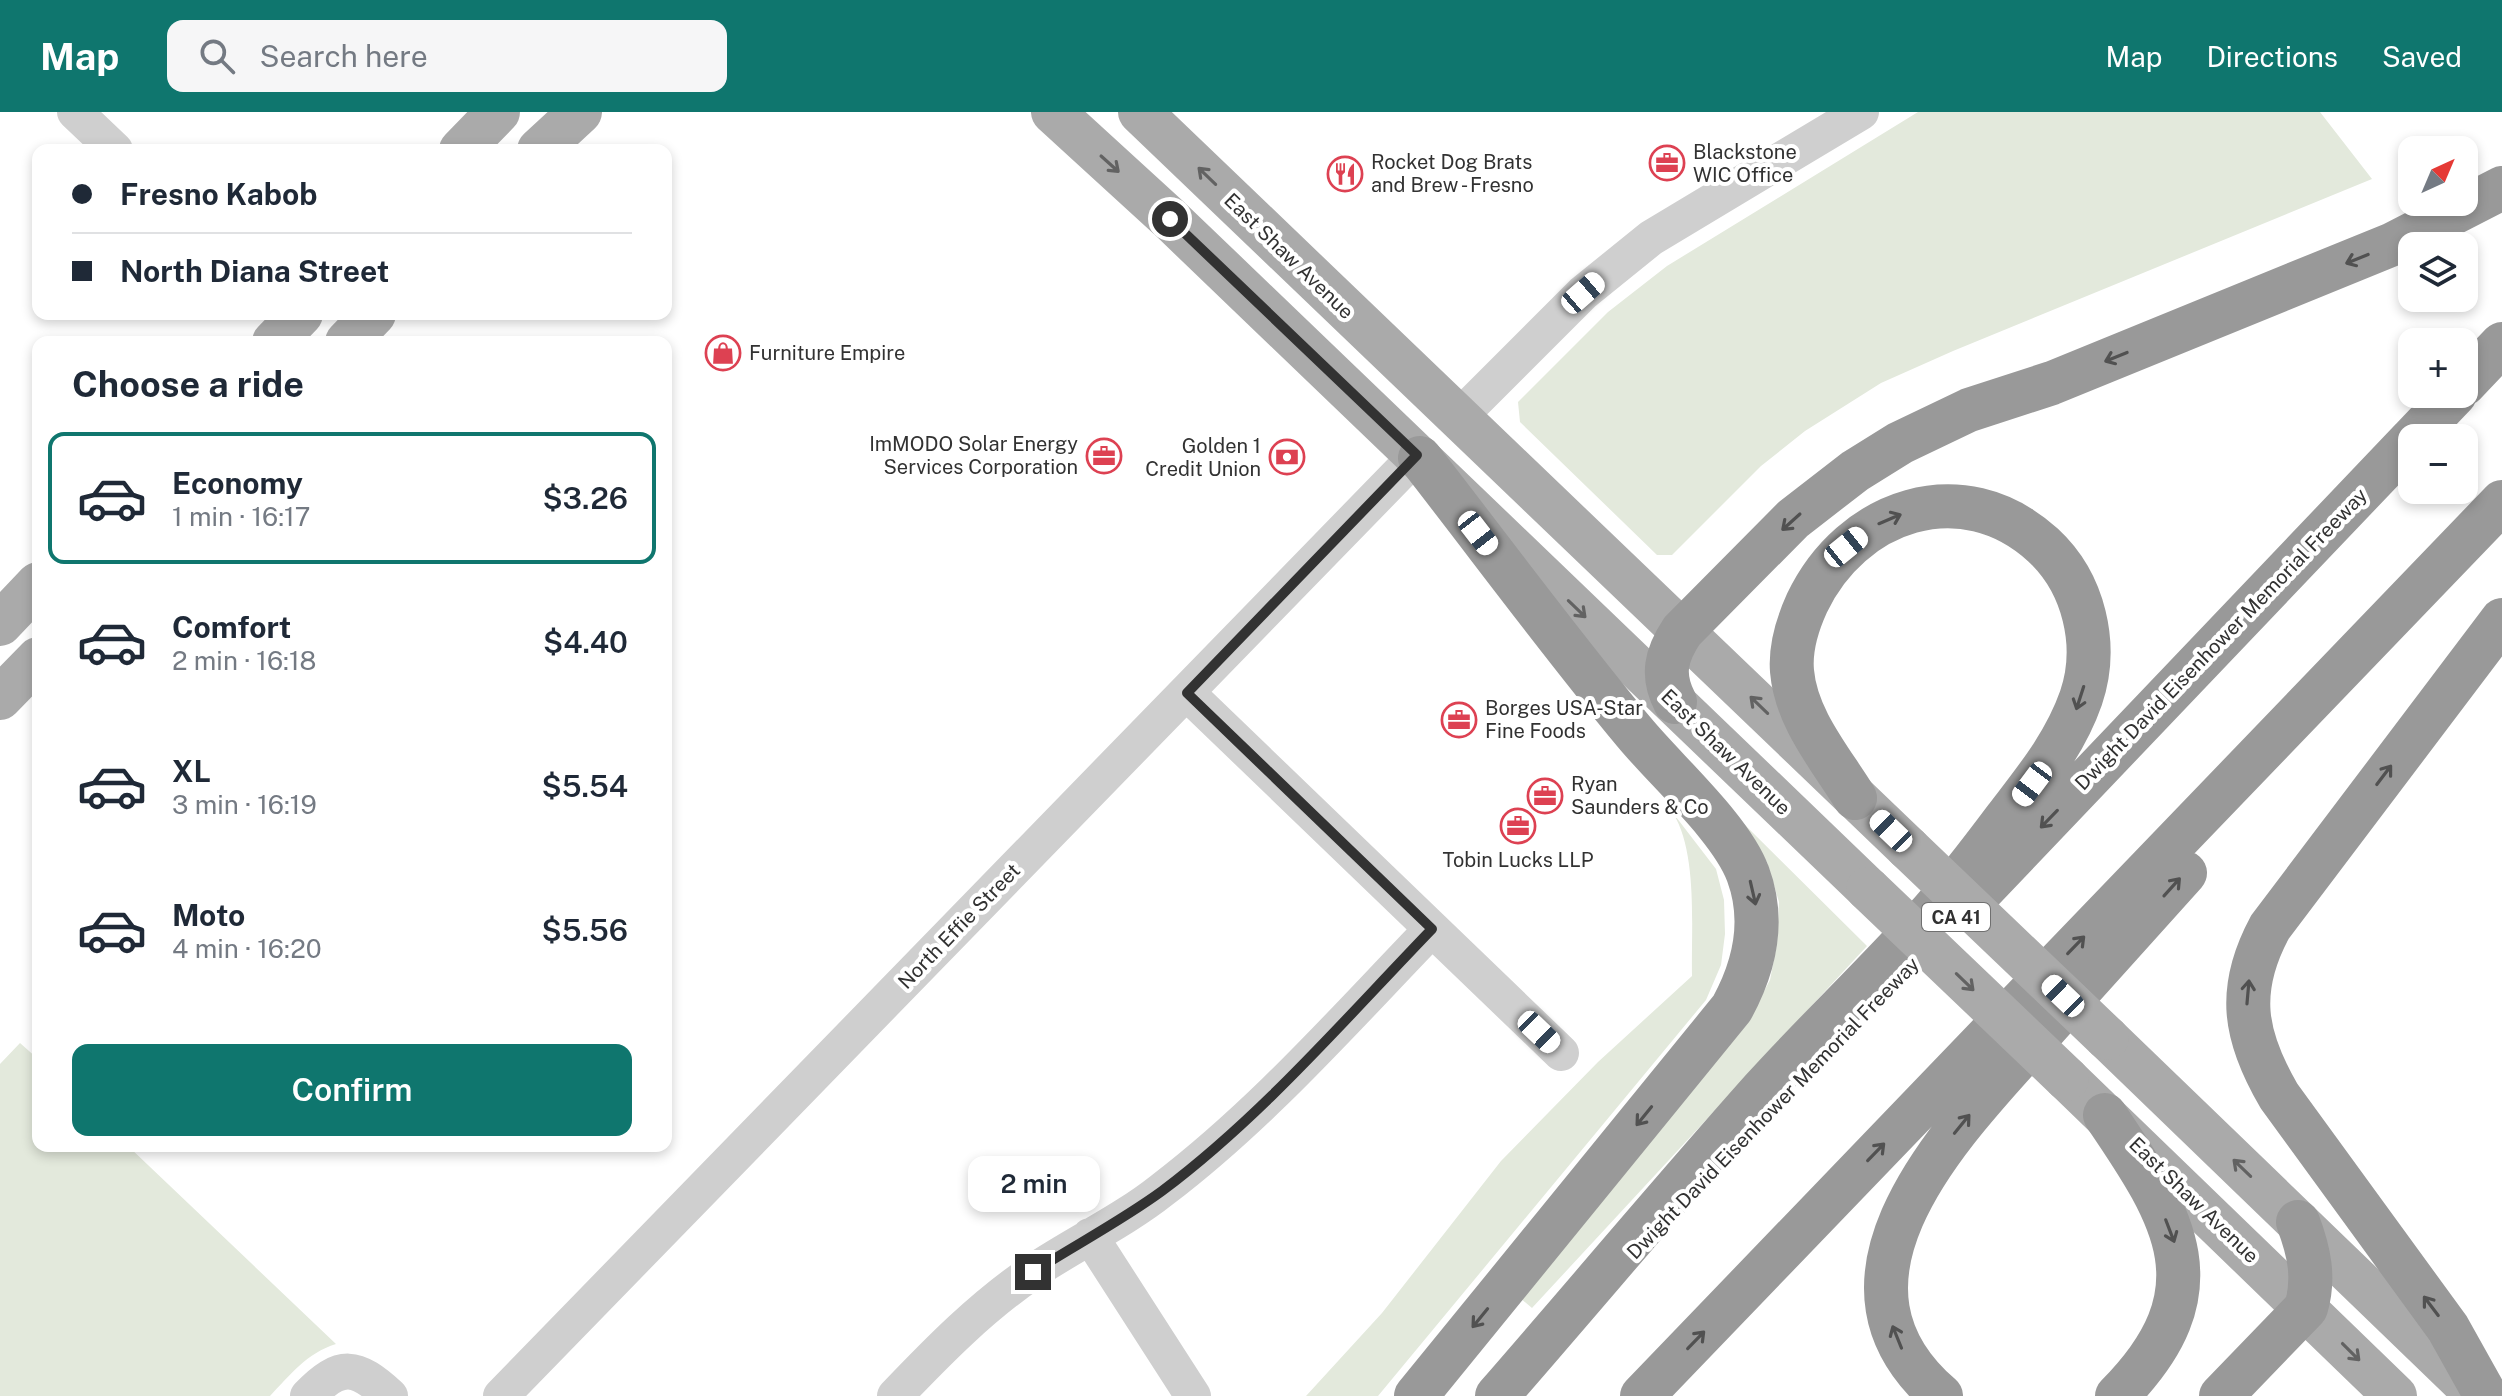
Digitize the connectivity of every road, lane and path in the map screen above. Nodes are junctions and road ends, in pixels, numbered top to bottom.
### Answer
1 (75, 112) edge
2 (500, 112) edge
3 (580, 112) edge
4 (1053, 112) edge
5 (1140, 112) edge
6 (1861, 112) edge
7 (109, 144) edge
8 (467, 144) edge
9 (491, 144) edge
10 (545, 144) edge
11 (2502, 188) edge
12 (368, 320) edge
13 (353, 336) edge
14 (1293, 337) junction
15 (2502, 344) edge
16 (2478, 369) edge
17 (2441, 408) edge
18 (1458, 418) junction
19 (2426, 424) edge
20 (2398, 453) edge
21 (1418, 456) junction
22 (2502, 502) edge
23 (2502, 514) edge
24 (32, 590) edge
25 (2502, 620) edge
26 (0, 624) edge
27 (1682, 631) junction
28 (32, 665) edge
29 (1187, 693) junction
30 (0, 698) edge
31 (1675, 702) junction
32 (1855, 798) junction
33 (1432, 929) junction
34 (1561, 1053) dead end
35 (2105, 1115) junction
36 (2298, 1222) junction
37 (1090, 1236) junction
38 (2306, 1308) junction
39 (308, 1396) edge
40 (390, 1396) edge
41 (501, 1396) edge
42 (895, 1396) edge
43 (1193, 1396) edge
44 (1416, 1396) edge
45 (1498, 1396) edge
46 (1642, 1396) edge
47 (1941, 1396) edge
48 (2117, 1396) edge
49 (2221, 1396) edge
50 (2395, 1396) edge
51 (2478, 1396) edge
52 (2486, 1396) edge

1 - 7 street
2 - 8 main road
2 - 9 main road
3 - 10 main road
4 -> 14 main road, East Shaw Avenue
18 -> 5 main road, East Shaw Avenue
6 - 18 street
11 -> 27 highway
12 - 13 main road
14 - 18 main road
14 - 21 main road, East Shaw Avenue
15 - 16 highway
17 - 19 highway, Dwight David Eisenhower Memorial Freeway / CA 41
18 - 27 main road, East Shaw Avenue
20 -> 45 highway, Dwight David Eisenhower Memorial Freeway / CA 41
21 - 27 main road
21 - 29 street, North Effie Street
21 -> 31 main road, East Shaw Avenue
21 -> 44 highway
46 -> 22 highway
47 -> 23 highway
24 - 26 main road
52 -> 25 highway
27 - 31 highway
32 -> 27 main road, East Shaw Avenue
28 - 30 main road
29 - 33 street
29 - 41 street, North Effie Street
31 -> 35 main road, East Shaw Avenue, bridge
36 -> 32 main road, East Shaw Avenue, bridge
32 -> 45 highway
33 - 34 street
33 - 37 street
35 - 38 main road, East Shaw Avenue
35 -> 48 highway
36 - 38 highway
36 - 51 main road, East Shaw Avenue
37 - 42 street
37 - 43 street
38 - 49 highway
38 -> 50 main road, East Shaw Avenue
39 - 40 street

